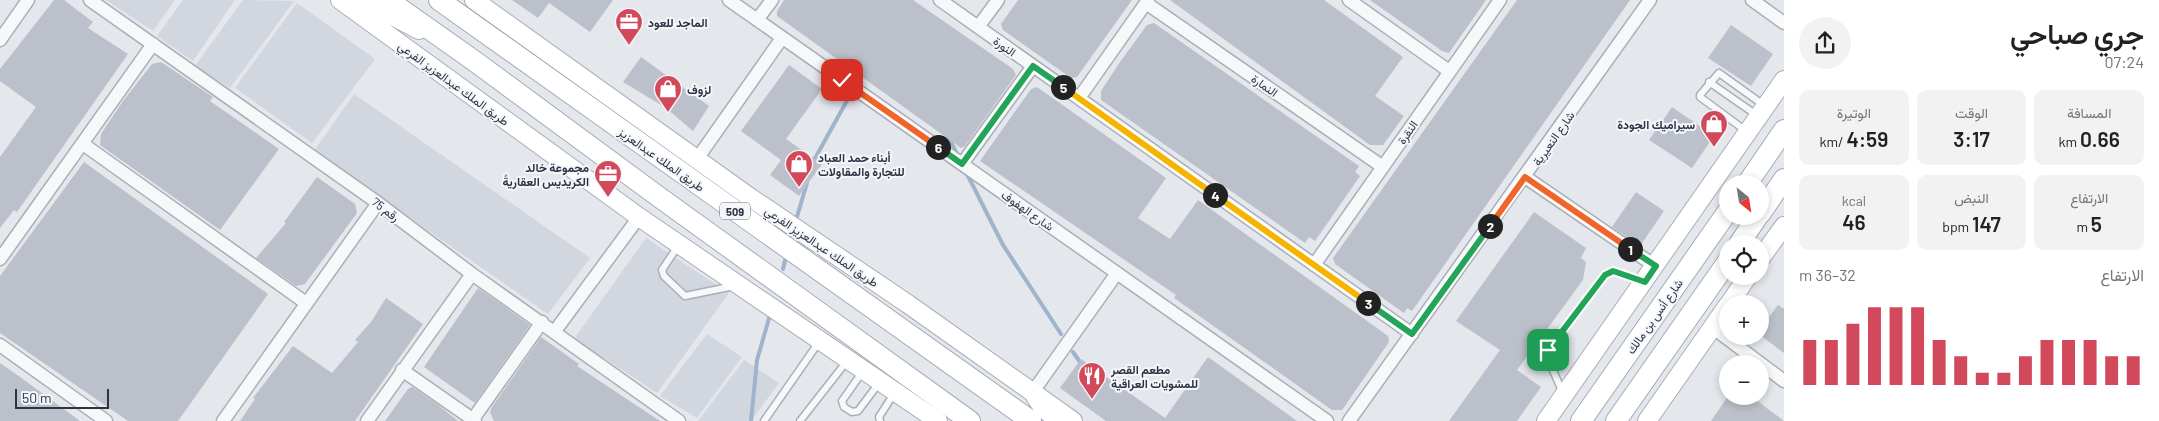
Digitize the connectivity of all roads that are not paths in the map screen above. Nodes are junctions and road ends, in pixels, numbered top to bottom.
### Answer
1 (28, 0) edge
2 (90, 0) edge
3 (340, 0) edge
4 (362, 0) edge
5 (388, 0) edge
6 (439, 0) edge
7 (453, 0) edge
8 (474, 0) edge
9 (729, 0) edge
10 (772, 0) edge
11 (940, 0) edge
12 (998, 0) edge
13 (1349, 0) edge
14 (1500, 0) edge
15 (1650, 0) edge
16 (1752, 0) edge
17 (1147, 1) edge
18 (758, 20) junction
19 (1784, 23) edge
20 (978, 27) junction
21 (486, 34) junction
22 (782, 38) junction
23 (0, 40) edge
24 (153, 44) junction
25 (473, 60) junction
26 (1033, 66) junction
27 (1450, 71) junction
28 (1784, 80) edge
29 (1709, 82) junction
30 (1079, 98) junction
31 (1762, 111) junction
32 (1784, 130) edge
33 (1748, 133) junction
34 (84, 144) junction
35 (697, 159) junction
36 (962, 164) junction
37 (1383, 166) junction
38 (1753, 175) edge
39 (1525, 177) junction
40 (1784, 179) edge
41 (1769, 201) edge
42 (378, 203) junction
43 (639, 217) junction
44 (1719, 224) edge
45 (1784, 226) edge
46 (680, 242) junction
47 (1769, 247) edge
48 (0, 259) edge
49 (1314, 265) junction
50 (1656, 266) junction
51 (1117, 273) junction
52 (472, 274) junction
53 (1719, 274) edge
54 (1645, 282) junction
55 (740, 285) junction
56 (306, 303) junction
57 (1719, 317) edge
58 (542, 322) junction
59 (1712, 327) junction
60 (555, 331) junction
61 (1412, 334) junction
62 (820, 341) junction
63 (0, 345) edge
64 (848, 360) junction
65 (402, 370) junction
66 (864, 371) junction
67 (1784, 381) edge
68 (879, 382) junction
69 (895, 392) junction
70 (1034, 395) junction
71 (1564, 395) junction
72 (931, 419) edge
73 (474, 420) edge
74 (106, 421) edge
75 (223, 421) edge
76 (367, 421) edge
77 (680, 421) edge
78 (764, 421) edge
79 (800, 421) edge
80 (880, 421) edge
81 (970, 421) edge
82 (1031, 421) edge
83 (1061, 421) edge
84 (1073, 421) edge
85 (1327, 421) edge
86 (1349, 421) edge
87 (1546, 421) edge
88 (1581, 421) edge
89 (1616, 421) edge
90 (1647, 421) edge

1 - 23 street
2 - 24 street, رقم 75
3 - 43 main road, طريق الملك عبدالعزيز الفرعي
4 - 25 main road
5 - 25 main road, 509
6 - 21 main road, طريق الملك عبدالعزيز / 509
7 - 21 main road
8 - 35 main road, طريق الملك عبدالعزيز الفرعي
9 - 18 street, شارع الهفوف
10 - 18 street
11 - 20 street, النورة
12 - 20 street
13 - 27 street
14 - 27 street, النقرة
15 - 39 street, شارع النعيرية
16 - 19 street
17 - 30 street
17 - 37 street, النمارة
18 - 22 street, شارع الهفوف
20 - 26 street, النورة
21 - 82 main road, طريق الملك عبدالعزيز / 509
22 - 35 street
22 - 36 street, شارع الهفوف
24 - 34 street
24 - 42 street, رقم 75
25 - 81 main road, 509
26 - 30 street, النورة
26 - 36 street
27 - 37 street, النقرة
28 - 31 main road
29 - 31 lane
29 - 31 lane
29 - 33 lane
30 - 49 street, النورة
31 - 33 main road
32 - 38 main road
33 - 50 main road
34 - 48 street
34 - 56 street
35 - 70 main road, طريق الملك عبدالعزيز الفرعي
36 - 51 street, شارع الهفوف
37 - 49 street, النقرة
39 - 50 street
39 - 61 street, شارع النعيرية
40 - 41 main road
42 - 52 street, رقم 75
42 - 56 street
43 - 46 main road, طريق الملك عبدالعزيز الفرعي
43 - 60 street
44 - 88 main road, شارع أنس بن مالك
45 - 47 main road
46 - 55 main road, طريق الملك عبدالعزيز الفرعي
46 - 55 lane
49 - 61 street, النورة
50 - 54 main road
51 - 70 street
51 - 85 street, شارع الهفوف
52 - 58 street, رقم 75
52 - 65 street
53 - 89 main road
54 - 71 main road
54 - 71 lane
55 - 62 main road, طريق الملك عبدالعزيز الفرعي
56 - 75 street
57 - 59 main road
58 - 60 street, رقم 75
58 - 73 street
59 - 67 street
59 - 90 main road
60 - 77 street, رقم 75
61 - 86 street, شارع النعيرية
62 - 64 main road, طريق الملك عبدالعزيز الفرعي
62 - 78 lane
63 - 74 street
64 - 66 main road, طريق الملك عبدالعزيز الفرعي
64 - 79 lane
65 - 73 street
65 - 76 street
66 - 68 main road, طريق الملك عبدالعزيز الفرعي
66 - 68 lane
68 - 69 main road, طريق الملك عبدالعزيز الفرعي
69 - 72 main road, طريق الملك عبدالعزيز الفرعي
69 - 80 lane
70 - 83 main road
70 - 84 main road, طريق الملك عبدالعزيز الفرعي
71 - 87 main road

